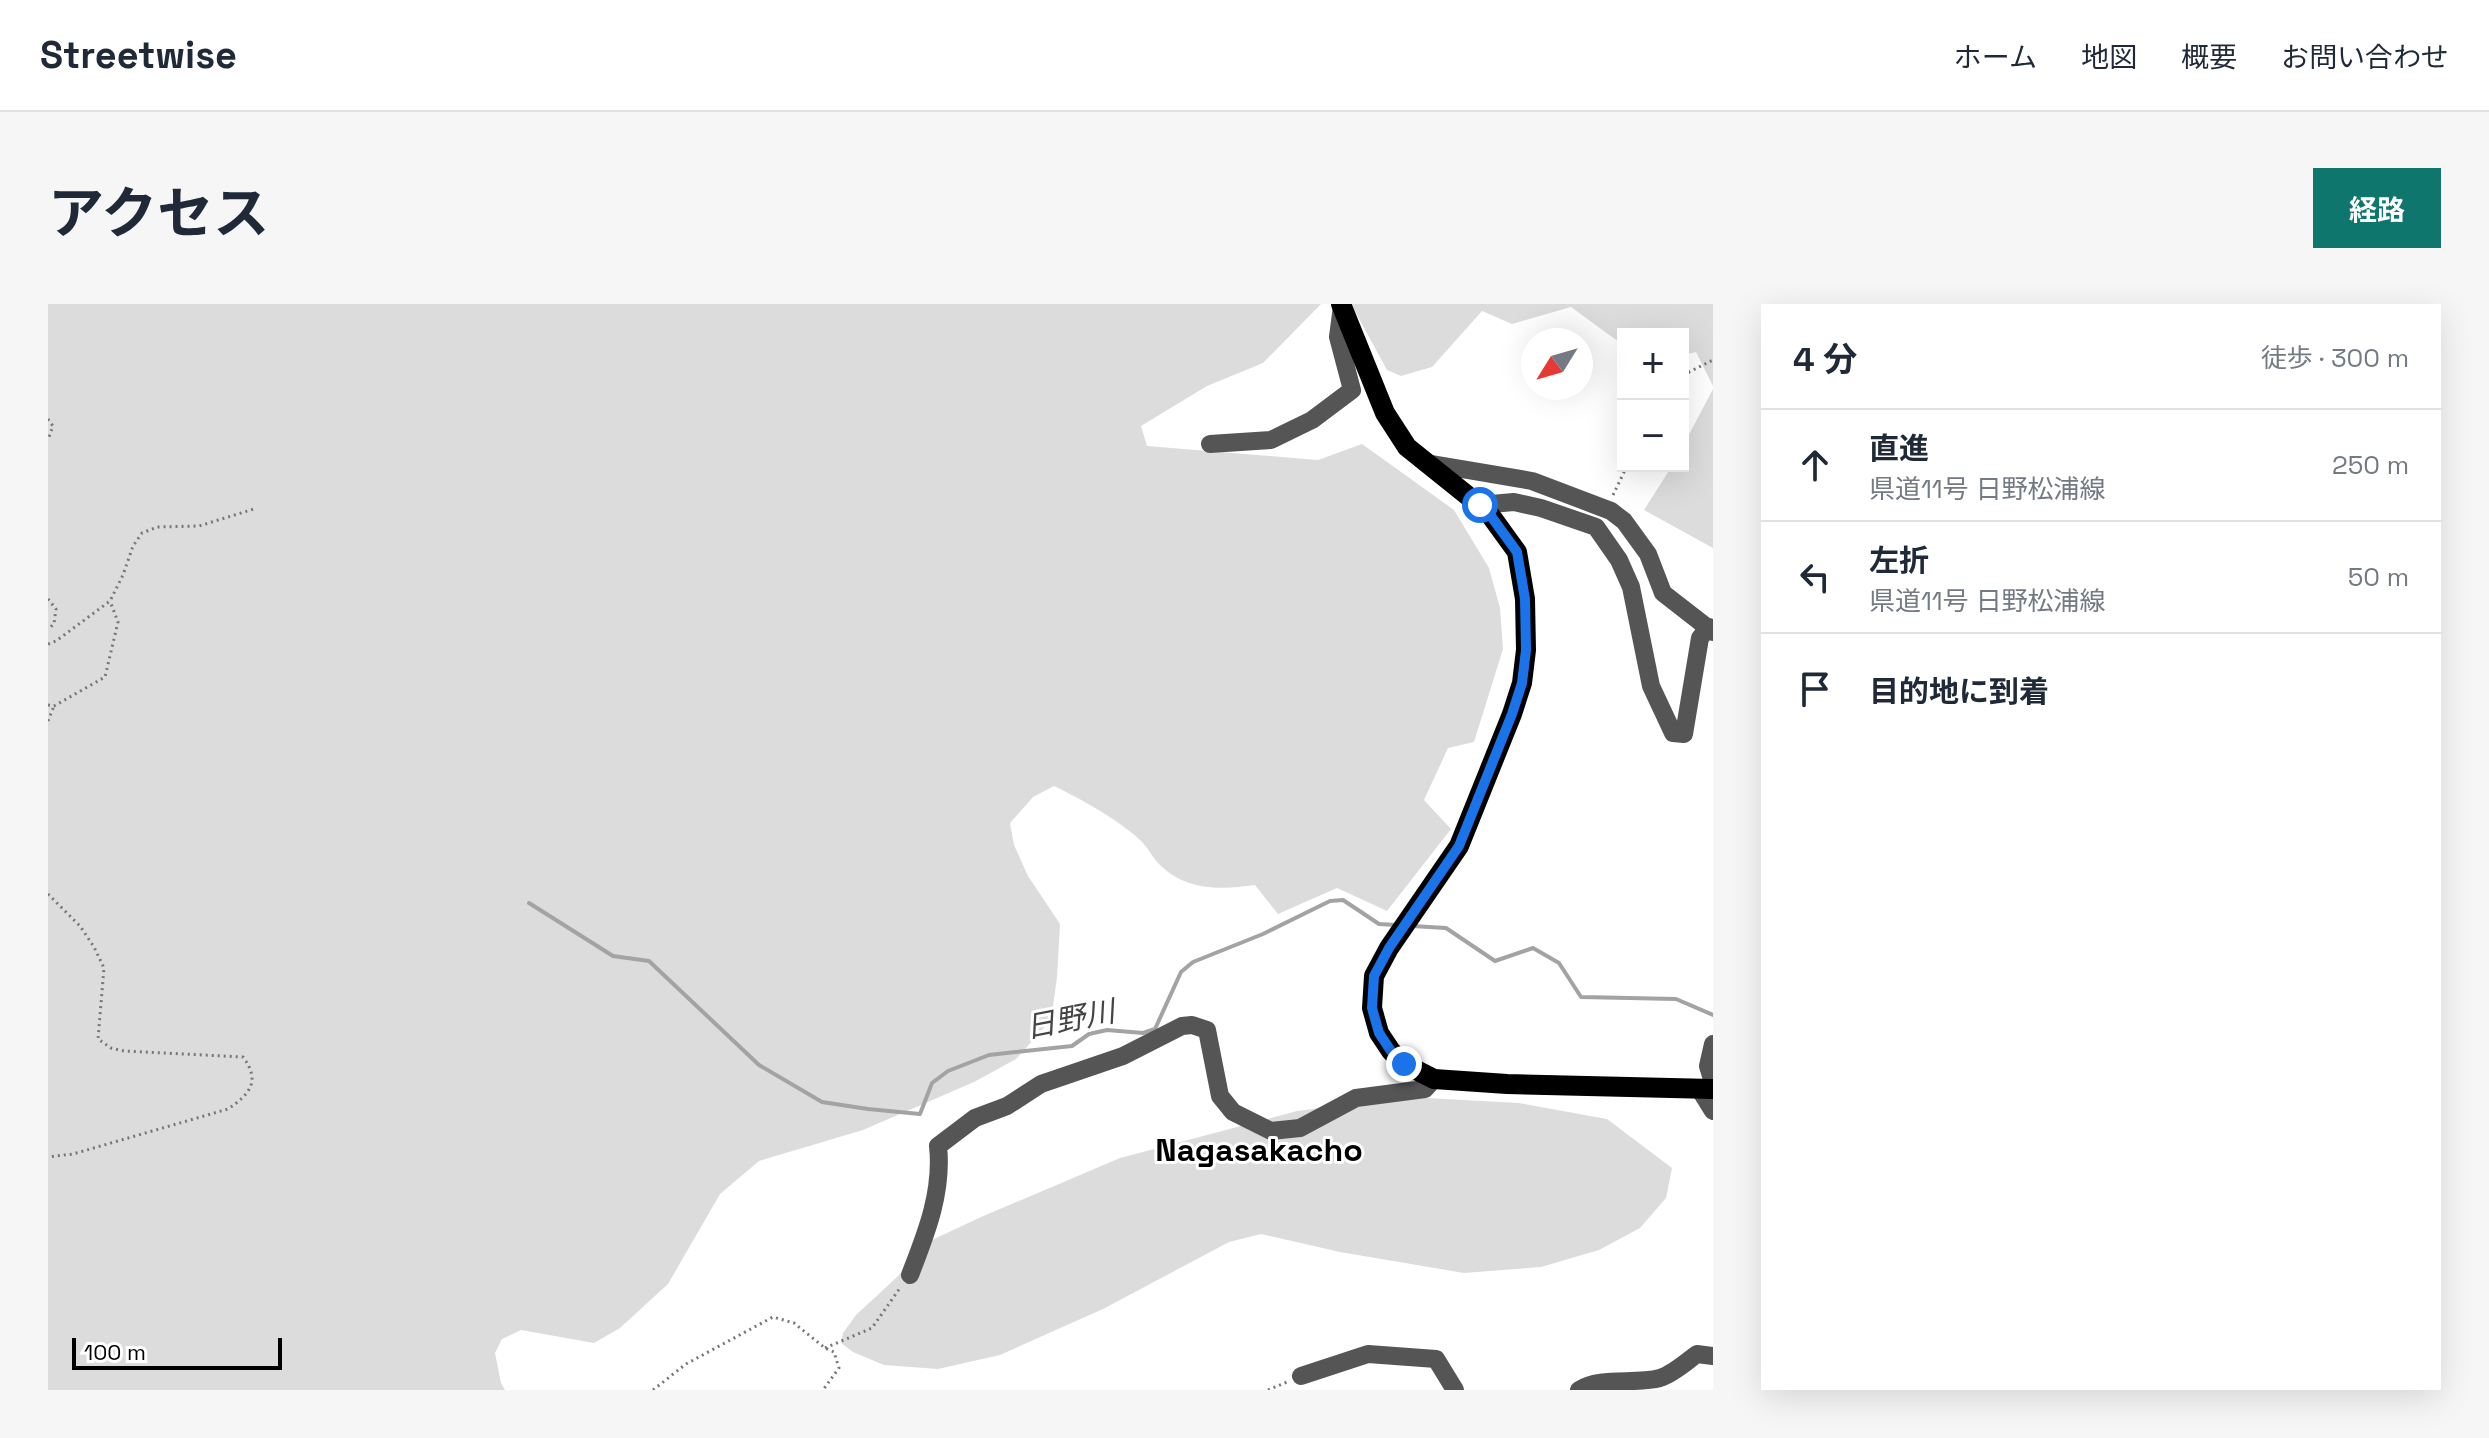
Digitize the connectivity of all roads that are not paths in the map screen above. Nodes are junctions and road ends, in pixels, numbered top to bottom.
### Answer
1 (1342, 305) edge
2 (1210, 444) dead end
3 (1426, 463) junction
4 (1480, 505) junction
5 (1711, 630) edge
6 (1713, 1044) edge
7 (1434, 1079) junction
8 (1708, 1086) edge
9 (1713, 1111) edge
10 (910, 1275) road end
11 (1713, 1356) edge
12 (1301, 1376) road end
13 (1455, 1390) edge
14 (1579, 1390) edge

1 - 2 street
1 - 3 main road
3 - 4 main road
3 - 5 street
4 - 5 street
4 - 7 main road
6 - 8 street
7 - 8 main road
7 - 10 street
8 - 9 street
11 - 14 street
12 - 13 street

